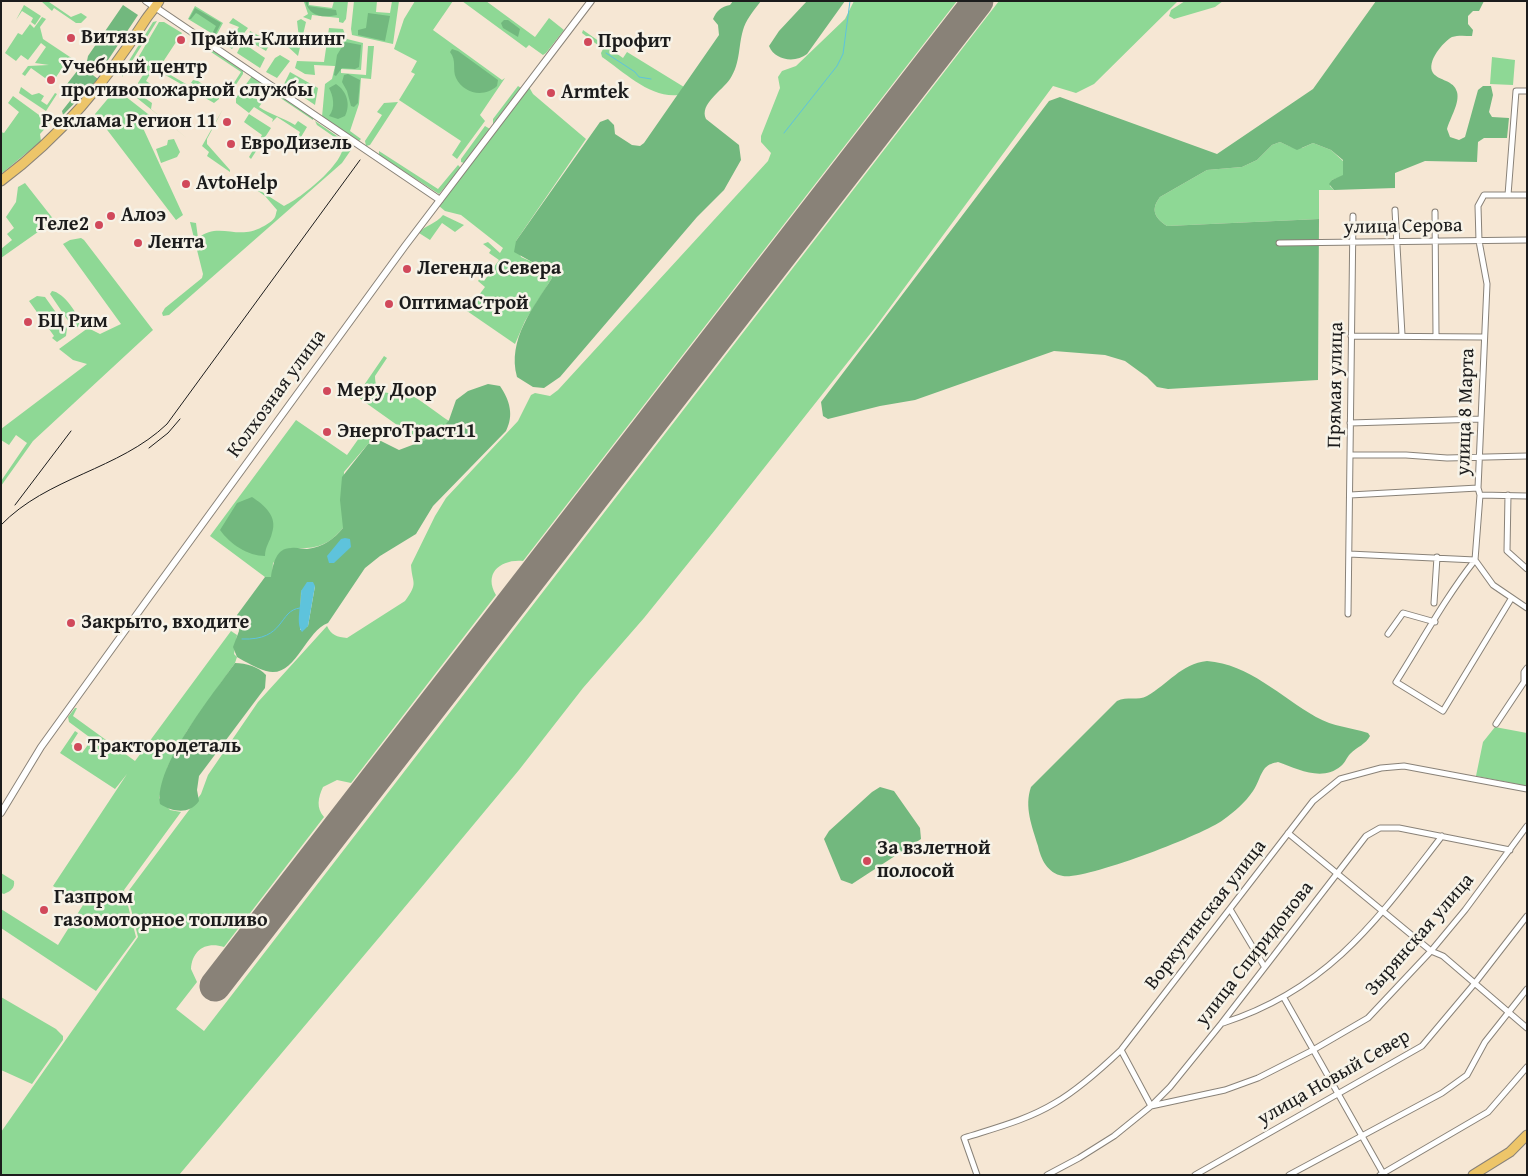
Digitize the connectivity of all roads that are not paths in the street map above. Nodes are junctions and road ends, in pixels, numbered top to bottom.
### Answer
1 (146, 1) edge
2 (591, 1) edge
3 (156, 7) edge
4 (1527, 91) edge
5 (1, 181) edge
6 (1, 188) edge
7 (1508, 195) junction
8 (1527, 195) edge
9 (440, 200) junction
10 (1395, 210) dead end
11 (1435, 212) dead end
12 (1353, 216) dead end
13 (1527, 240) edge
14 (1435, 241) junction
15 (1479, 241) junction
16 (1352, 242) junction
17 (1396, 242) junction
18 (1279, 243) dead end
19 (1402, 335) junction
20 (1436, 335) junction
21 (1351, 336) junction
22 (1483, 337) junction
23 (1481, 420) junction
24 (1350, 423) junction
25 (1350, 455) junction
26 (1527, 456) edge
27 (1479, 458) junction
28 (1478, 488) junction
29 (1350, 495) junction
30 (1480, 495) junction
31 (1508, 495) junction
32 (1527, 496) edge
33 (1349, 554) junction
34 (1436, 557) junction
35 (1476, 560) junction
36 (1527, 569) edge
37 (1511, 599) junction
38 (1434, 603) dead end
39 (1527, 608) edge
40 (1348, 614) dead end
41 (1434, 622) junction
42 (1388, 634) dead end
43 (1527, 668) edge
44 (1496, 724) dead end
45 (1527, 789) edge
46 (1, 813) edge
47 (1527, 826) edge
48 (1288, 833) junction
49 (1442, 836) junction
50 (1510, 850) junction
51 (1337, 872) junction
52 (1230, 909) junction
53 (1383, 912) junction
54 (1527, 916) edge
55 (1431, 951) junction
56 (1264, 966) junction
57 (1476, 984) junction
58 (1527, 989) edge
59 (1284, 998) junction
60 (1509, 1013) junction
61 (1221, 1024) junction
62 (1527, 1028) edge
63 (1121, 1050) junction
64 (1313, 1050) junction
65 (1527, 1067) edge
66 (1338, 1094) junction
67 (1151, 1106) junction
68 (1362, 1135) junction
69 (1527, 1135) edge
70 (1382, 1174) edge
71 (977, 1175) edge
72 (1047, 1175) edge
73 (1195, 1175) edge
74 (1289, 1175) edge
75 (1472, 1175) edge

1 - 3 street
2 - 9 street, Колхозная улица
3 - 5 main road
3 - 6 main road
3 - 9 street
4 - 7 street
7 - 8 street
7 - 15 street, улица 8 Марта
9 - 46 street, Колхозная улица
10 - 17 street
11 - 14 street
12 - 16 street, Прямая улица
13 - 15 street, улица Серова
14 - 15 street, улица Серова
14 - 17 street, улица Серова
14 - 20 street
15 - 22 street, улица 8 Марта
16 - 17 street, улица Серова
16 - 18 street, улица Серова
16 - 21 street, Прямая улица
17 - 19 street
19 - 20 street
19 - 21 street
20 - 22 street
21 - 24 street, Прямая улица
22 - 23 street, улица 8 Марта
23 - 24 street
23 - 27 street, улица 8 Марта
24 - 25 street, Прямая улица
25 - 27 street
25 - 29 street, Прямая улица
26 - 27 street
27 - 28 street, улица 8 Марта
28 - 29 street
28 - 30 street, улица 8 Марта
29 - 33 street, Прямая улица
30 - 31 street
30 - 35 street, улица 8 Марта
31 - 32 street
31 - 36 street
33 - 34 street
33 - 40 street, Прямая улица
34 - 35 street
34 - 38 street
35 - 37 street
35 - 41 street
37 - 39 street
37 - 41 street
41 - 42 street
43 - 44 street
45 - 48 street, Воркутинская улица
47 - 50 street, Зырянская улица
48 - 51 street
48 - 52 street, Воркутинская улица
49 - 50 street, улица Спиридонова
49 - 51 street, улица Спиридонова
49 - 53 street
50 - 55 street, Зырянская улица
51 - 53 street
51 - 56 street, улица Спиридонова
52 - 56 street
52 - 63 street, Воркутинская улица
53 - 55 street
53 - 59 street
54 - 57 street, улица Новый Север
55 - 57 street
55 - 64 street, Зырянская улица
56 - 61 street, улица Спиридонова
57 - 60 street
57 - 66 street, улица Новый Север
58 - 60 street
59 - 61 street
59 - 64 street
60 - 62 street
60 - 68 street
61 - 67 street, улица Спиридонова
63 - 67 street
63 - 71 street, Воркутинская улица
64 - 66 street
64 - 67 street, Зырянская улица
65 - 70 street
66 - 68 street
66 - 73 street, улица Новый Север
67 - 72 street, улица Спиридонова
68 - 70 street
68 - 74 street
69 - 75 main road

